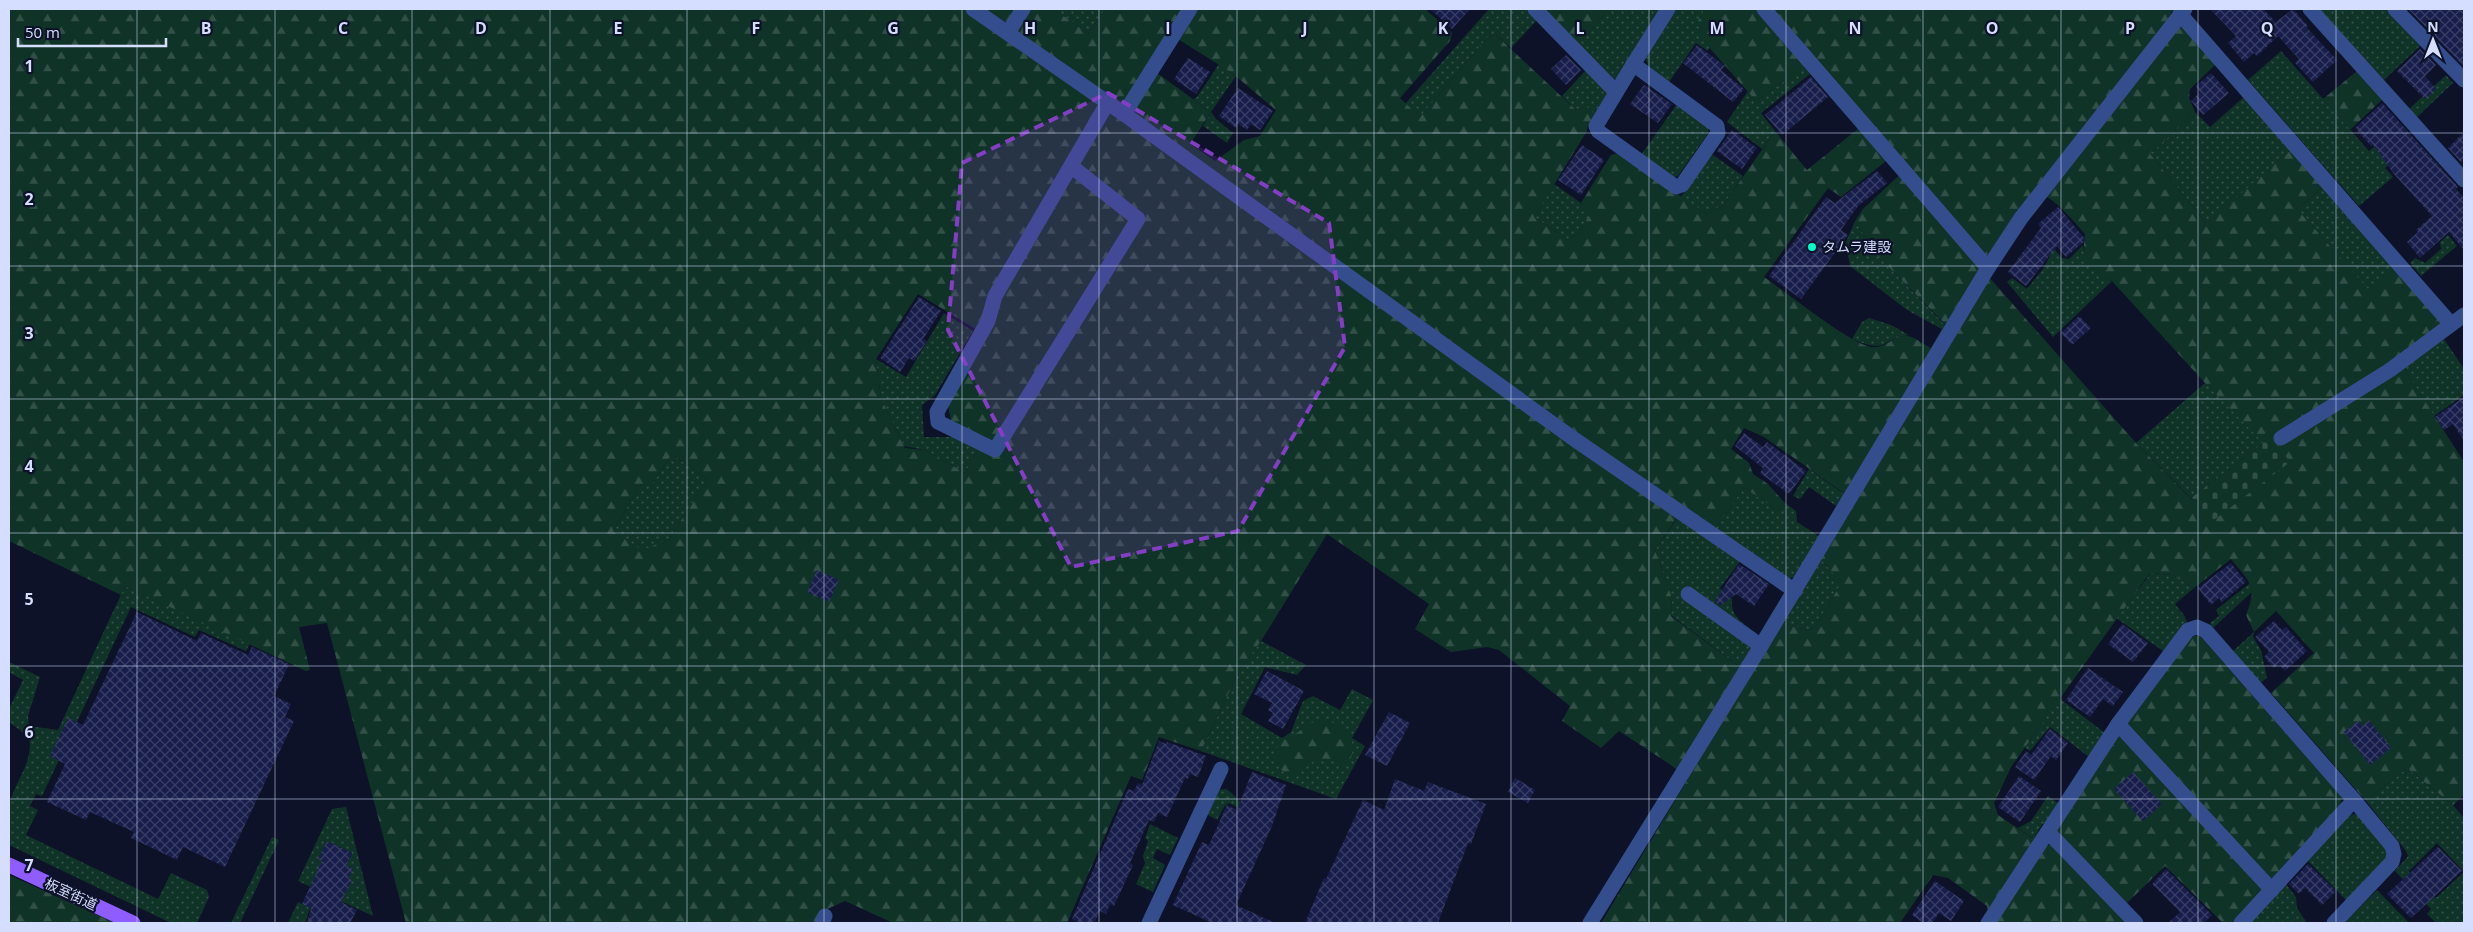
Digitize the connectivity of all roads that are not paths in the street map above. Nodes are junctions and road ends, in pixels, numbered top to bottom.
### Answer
1 (973, 9) edge
2 (1023, 9) edge
3 (1190, 9) edge
4 (1534, 9) edge
5 (1668, 9) edge
6 (1764, 9) edge
7 (2310, 9) edge
8 (2395, 9) edge
9 (2182, 12) edge
10 (1008, 33) junction
11 (1633, 64) junction
12 (2464, 80) edge
13 (1616, 92) junction
14 (1108, 102) junction
15 (1124, 114) junction
16 (1071, 166) junction
17 (2464, 180) edge
18 (1988, 268) junction
19 (2464, 315) edge
20 (2451, 324) junction
21 (2281, 438) dead end
22 (1795, 591) junction
23 (1688, 594) dead end
24 (1762, 646) junction
25 (2118, 724) junction
26 (1221, 769) dead end
27 (2354, 800) junction
28 (2049, 833) junction
29 (9, 865) edge
30 (2272, 890) junction
31 (133, 923) edge
32 (1149, 923) edge
33 (1590, 923) edge
34 (1988, 923) edge
35 (2136, 923) edge
36 (2241, 923) edge
37 (2334, 923) edge

1 - 10 street
2 - 10 street
3 - 15 street
4 - 13 street
5 - 11 street
6 - 18 street
7 - 17 street
8 - 12 street
9 - 18 street
9 - 20 street
10 - 14 street
11 - 13 street
11 - 13 street
14 - 15 street
14 - 16 street
15 - 22 street
16 - 16 street
18 - 22 street
19 - 20 street
20 - 21 street
22 - 24 street
23 - 24 street
24 - 33 street
25 - 27 street
25 - 28 street
25 - 30 street
26 - 32 street
27 - 30 street
27 - 37 street
28 - 34 street
28 - 35 street
29 - 31 main road, 板室街道
30 - 36 street

